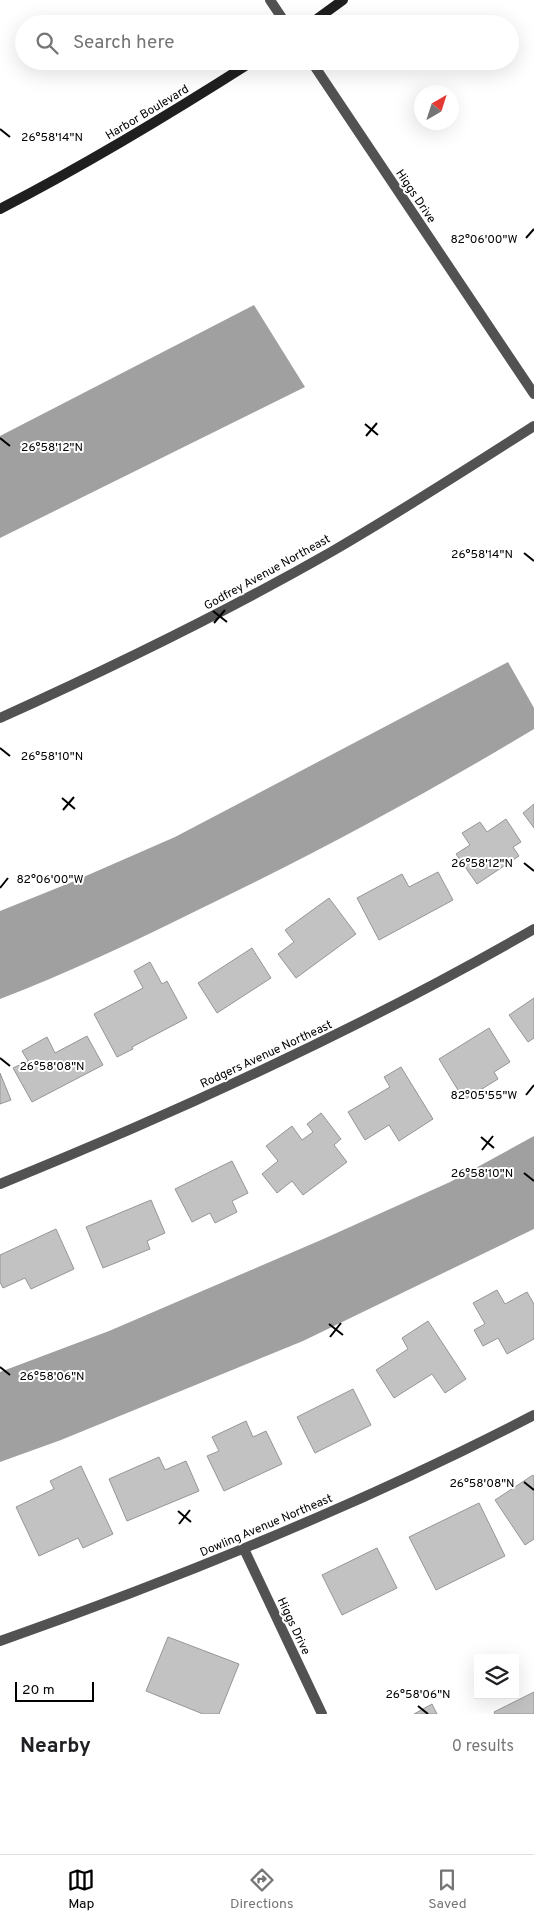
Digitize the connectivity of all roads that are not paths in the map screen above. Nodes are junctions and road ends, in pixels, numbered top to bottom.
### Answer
1 (270, 0) edge
2 (343, 0) edge
3 (280, 15) edge
4 (322, 15) edge
5 (238, 70) edge
6 (317, 70) edge
7 (0, 209) edge
8 (534, 394) edge
9 (534, 426) edge
10 (0, 718) edge
11 (534, 929) edge
12 (0, 1184) edge
13 (534, 1415) edge
14 (244, 1549) junction
15 (0, 1641) edge
16 (322, 1714) edge

1 - 3 street
2 - 4 street
5 - 7 street, Harbor Boulevard
6 - 8 street, Higgs Drive
9 - 10 street, Godfrey Avenue Northeast
11 - 12 street, Rodgers Avenue Northeast
13 - 14 street, Dowling Avenue Northeast
14 - 15 street, Dowling Avenue Northeast
14 - 16 street, Higgs Drive

